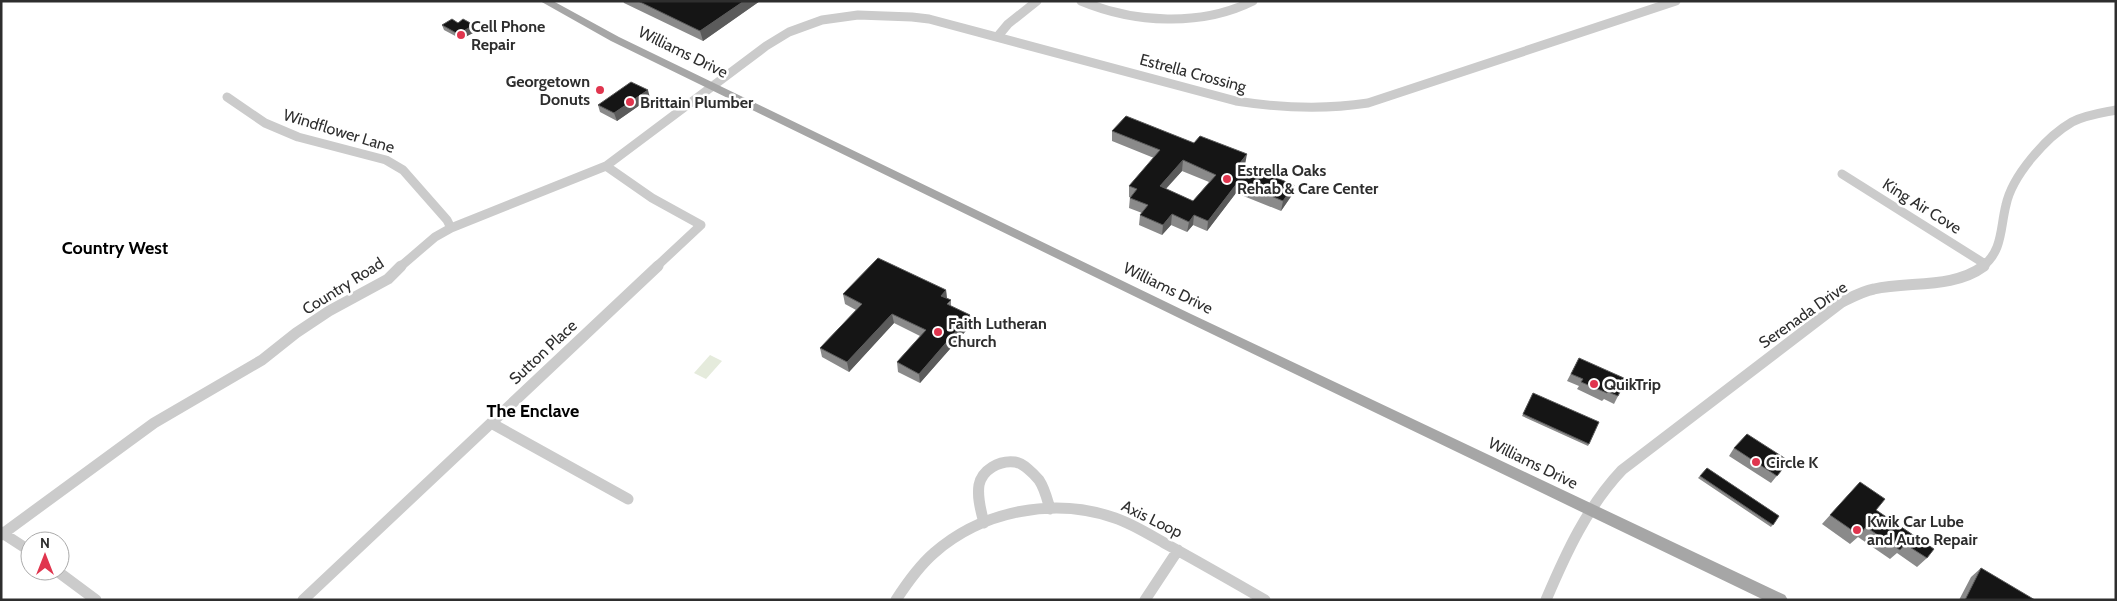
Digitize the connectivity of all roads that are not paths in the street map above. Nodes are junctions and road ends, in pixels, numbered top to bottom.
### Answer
1 (545, 1) edge
2 (1037, 1) edge
3 (1081, 1) edge
4 (1254, 1) edge
5 (1676, 1) edge
6 (998, 36) junction
7 (714, 87) junction
8 (227, 97) dead end
9 (2116, 110) edge
10 (606, 166) junction
11 (1842, 174) dead end
12 (451, 228) junction
13 (1985, 264) junction
14 (491, 423) junction
15 (628, 500) dead end
16 (1050, 509) junction
17 (1591, 510) junction
18 (984, 522) junction
19 (2, 533) edge
20 (20, 545) edge
21 (1178, 550) junction
22 (70, 581) edge
23 (96, 600) edge
24 (303, 600) edge
25 (896, 600) edge
26 (1145, 600) edge
27 (1265, 600) edge
28 (1546, 600) edge
29 (1780, 600) edge

1 - 7 main road, Williams Drive
2 - 6 street
3 - 4 street
5 - 6 street, Estrella Crossing
6 - 7 street, Estrella Crossing
7 - 10 street, Country Road
7 - 17 main road, Williams Drive
8 - 12 street, Windflower Lane
9 - 13 street, Serenada Drive
10 - 12 street, Country Road
10 - 14 street, Sutton Place
11 - 13 street, King Air Cove
12 - 19 street, Country Road
13 - 17 street, Serenada Drive
14 - 15 street
14 - 24 street, Sutton Place
16 - 18 street, Axis Loop
16 - 18 street
16 - 21 street, Axis Loop
17 - 28 street, Serenada Drive
17 - 29 main road, Williams Drive
18 - 25 street, Axis Loop
19 - 20 street
21 - 26 street
21 - 27 street, Axis Loop
22 - 23 street

